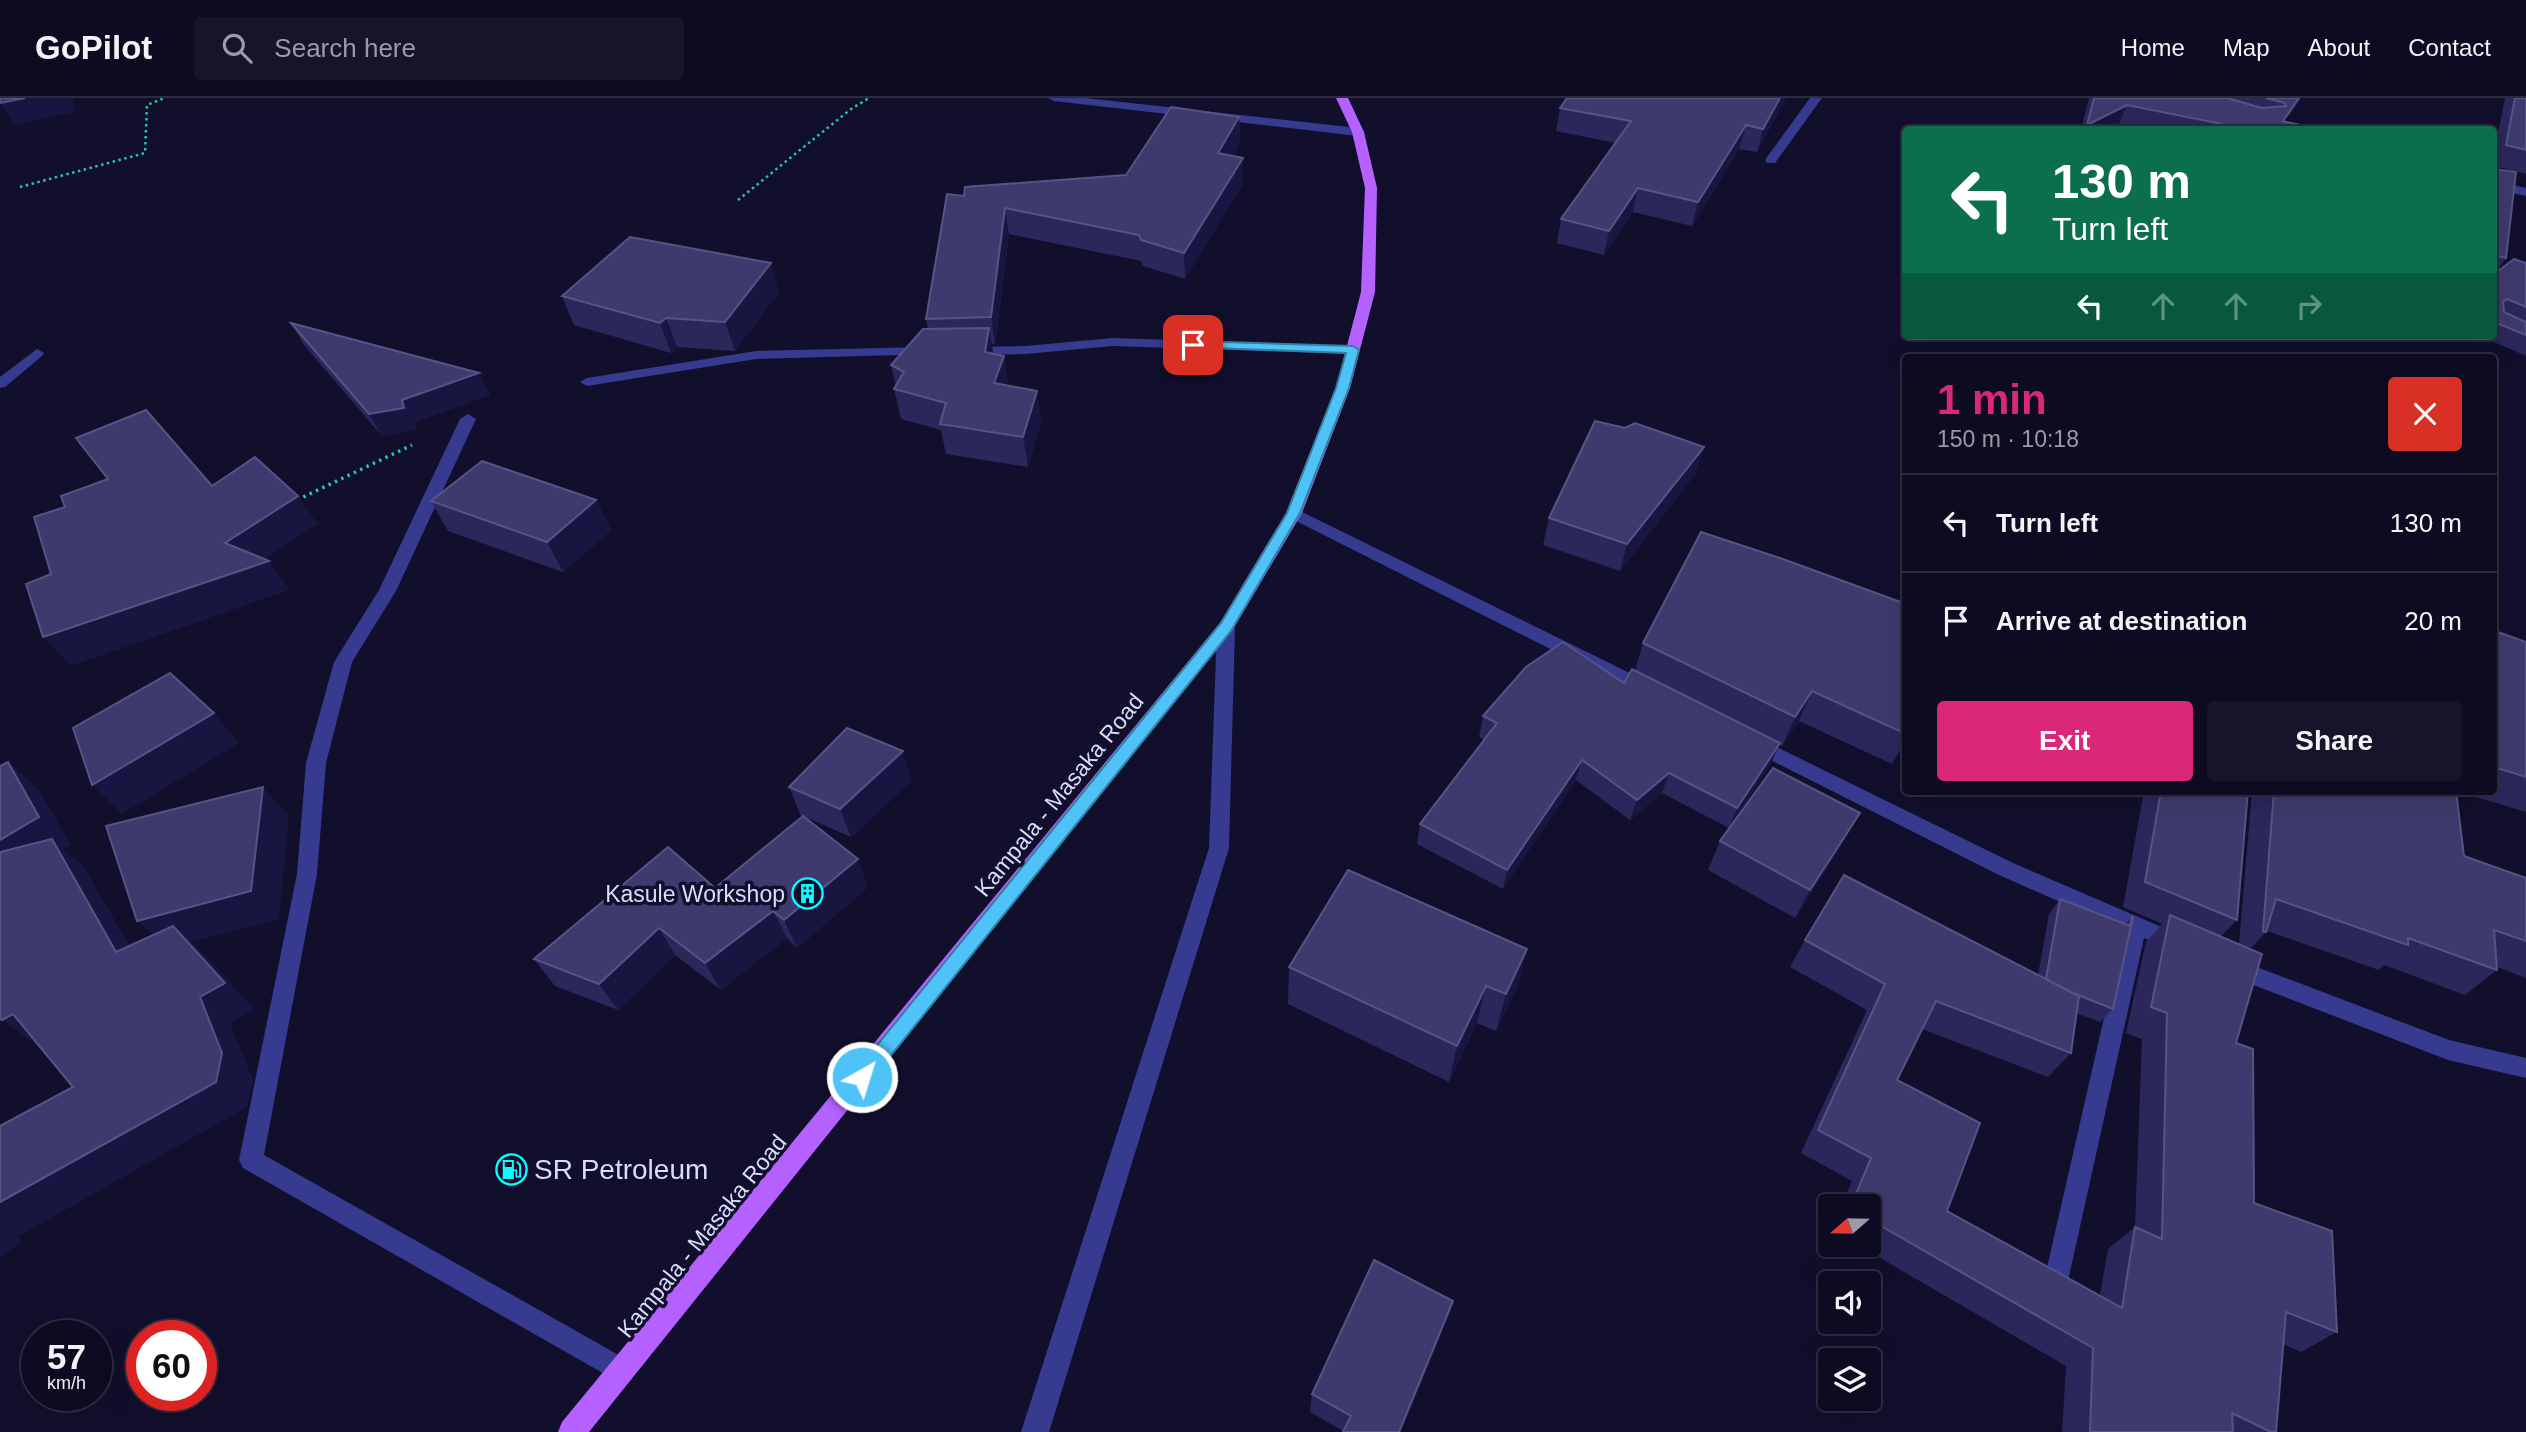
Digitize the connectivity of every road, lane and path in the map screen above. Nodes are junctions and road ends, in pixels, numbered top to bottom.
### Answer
1 (164, 98) edge
2 (869, 98) edge
3 (1054, 98) edge
4 (1342, 98) edge
5 (1816, 98) edge
6 (1359, 132) junction
7 (1771, 160) dead end
8 (2497, 186) edge
9 (20, 187) dead end
10 (2526, 192) edge
11 (738, 200) dead end
12 (1353, 350) junction
13 (37, 353) dead end
14 (587, 382) dead end
15 (0, 384) edge
16 (468, 419) joint
17 (296, 501) edge
18 (1294, 513) junction
19 (1226, 627) junction
20 (1669, 700) edge
21 (1731, 732) edge
22 (2136, 925) junction
23 (2526, 1069) edge
24 (2059, 1272) edge
25 (622, 1371) junction
26 (572, 1432) edge
27 (1035, 1432) edge

1 - 9 path
2 - 11 path
3 - 6 street
4 - 6 main road, Kampala - Masaka Road
5 - 7 street
6 - 12 main road, Kampala - Masaka Road
8 - 10 street
12 - 14 street
12 - 18 main road, Kampala - Masaka Road
13 - 15 street
16 - 17 path
16 - 25 street
18 - 19 main road, Kampala - Masaka Road
18 - 20 street
19 - 25 main road, Kampala - Masaka Road
19 - 27 street
21 - 22 street
22 - 23 street
22 - 24 street
25 - 26 main road, Kampala - Masaka Road

